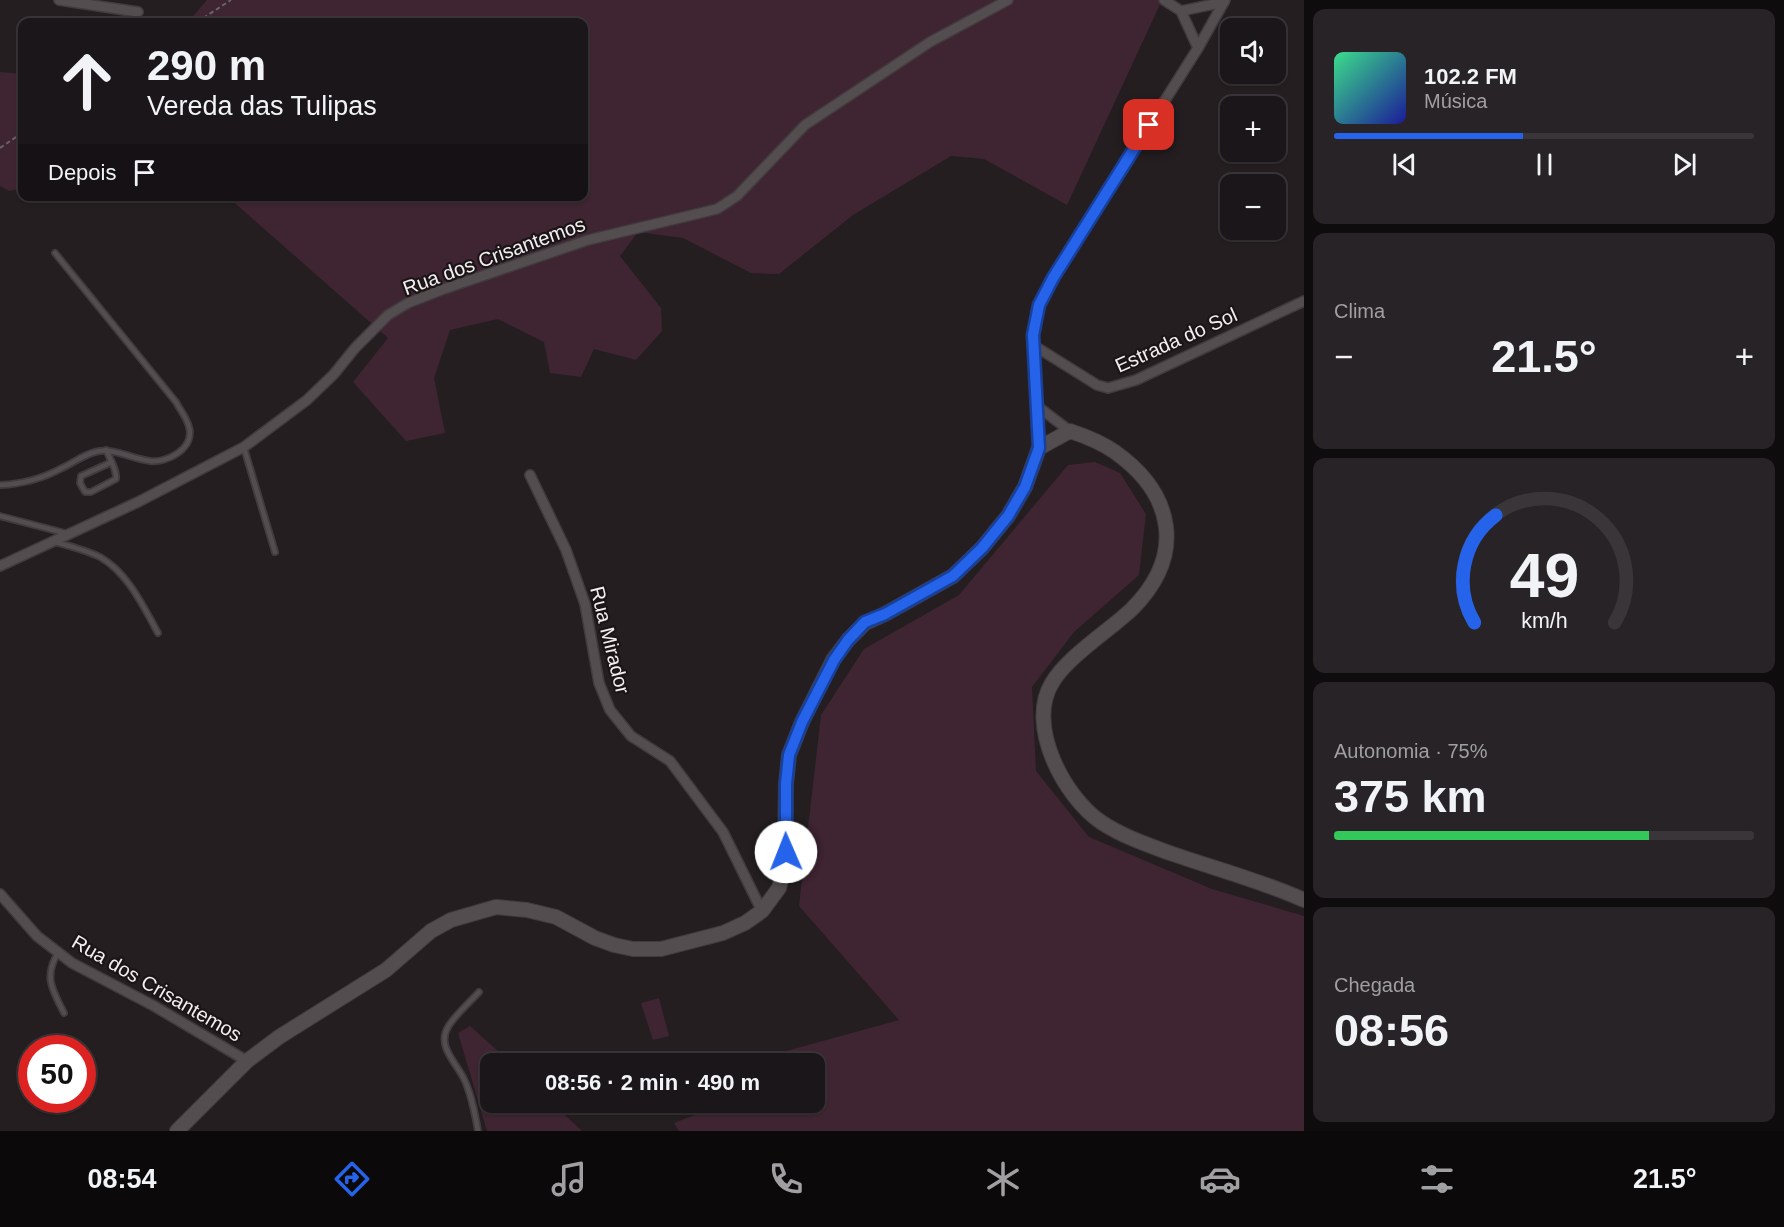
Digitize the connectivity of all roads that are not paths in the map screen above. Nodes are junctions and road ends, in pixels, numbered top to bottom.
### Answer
1 (59, 0) edge
2 (1008, 0) edge
3 (1164, 0) edge
4 (1225, 1) edge
5 (1181, 11) junction
6 (138, 12) dead end
7 (1198, 48) junction
8 (55, 253) dead end
9 (1304, 301) edge
10 (1033, 345) junction
11 (1038, 406) junction
12 (1070, 431) junction
13 (244, 447) junction
14 (1039, 448) junction
15 (106, 450) junction
16 (112, 462) junction
17 (530, 475) dead end
18 (0, 485) edge
19 (0, 516) edge
20 (68, 534) junction
21 (52, 541) junction
22 (275, 552) dead end
23 (0, 566) edge
24 (158, 633) dead end
25 (0, 894) edge
26 (1304, 900) edge
27 (762, 911) junction
28 (58, 953) junction
29 (479, 992) dead end
30 (64, 1013) dead end
31 (247, 1061) junction
32 (184, 1128) edge
33 (477, 1131) edge

1 - 6 street
2 - 13 street, Rua dos Crisantemos
3 - 5 street
4 - 5 street
4 - 7 street
5 - 7 street
7 - 10 street
8 - 15 lane
9 - 10 street, Estrada do Sol
10 - 11 street
11 - 12 street
11 - 14 street
12 - 14 main road
12 - 26 main road
13 - 20 street, Rua dos Crisantemos
13 - 22 lane
14 - 27 main road
15 - 16 lane
15 - 18 lane
16 - 16 lane
17 - 27 street, Rua Mirador
19 - 20 lane
20 - 21 street, Rua dos Crisantemos
21 - 23 street, Rua dos Crisantemos
21 - 24 lane
25 - 28 street, Rua dos Crisantemos
27 - 31 main road
28 - 30 lane
28 - 31 street, Rua dos Crisantemos
29 - 33 lane
31 - 32 main road

